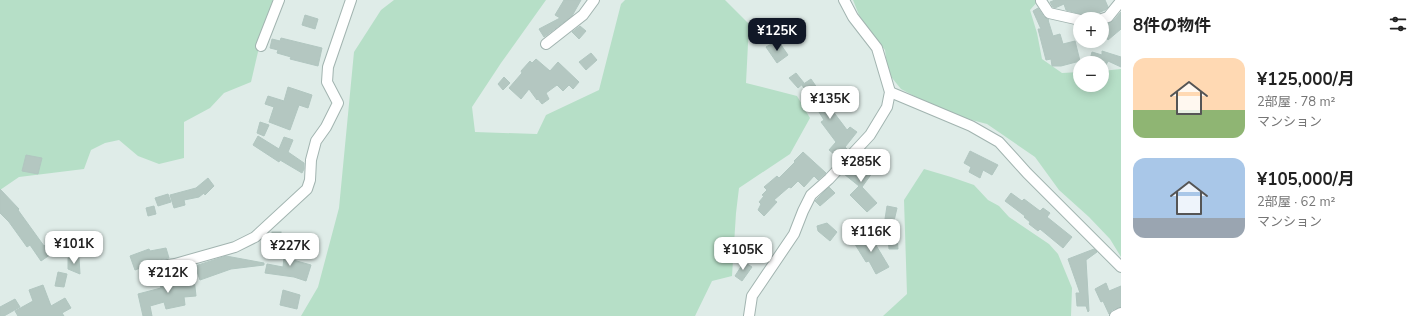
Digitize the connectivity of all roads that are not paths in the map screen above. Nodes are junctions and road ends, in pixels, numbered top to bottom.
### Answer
1 (279, 0) edge
2 (351, 0) edge
3 (594, 0) edge
4 (844, 0) edge
5 (1041, 1) dead end
6 (1121, 1) edge
7 (1109, 16) edge
8 (1073, 18) edge
9 (546, 44) dead end
10 (261, 46) dead end
11 (890, 92) junction
12 (154, 267) dead end
13 (1121, 267) edge
14 (1121, 313) edge
15 (749, 316) edge
16 (1115, 316) edge

1 - 10 street
2 - 12 street
3 - 9 street
4 - 11 street
5 - 8 street
6 - 7 street
11 - 13 street
11 - 15 street
14 - 16 street

